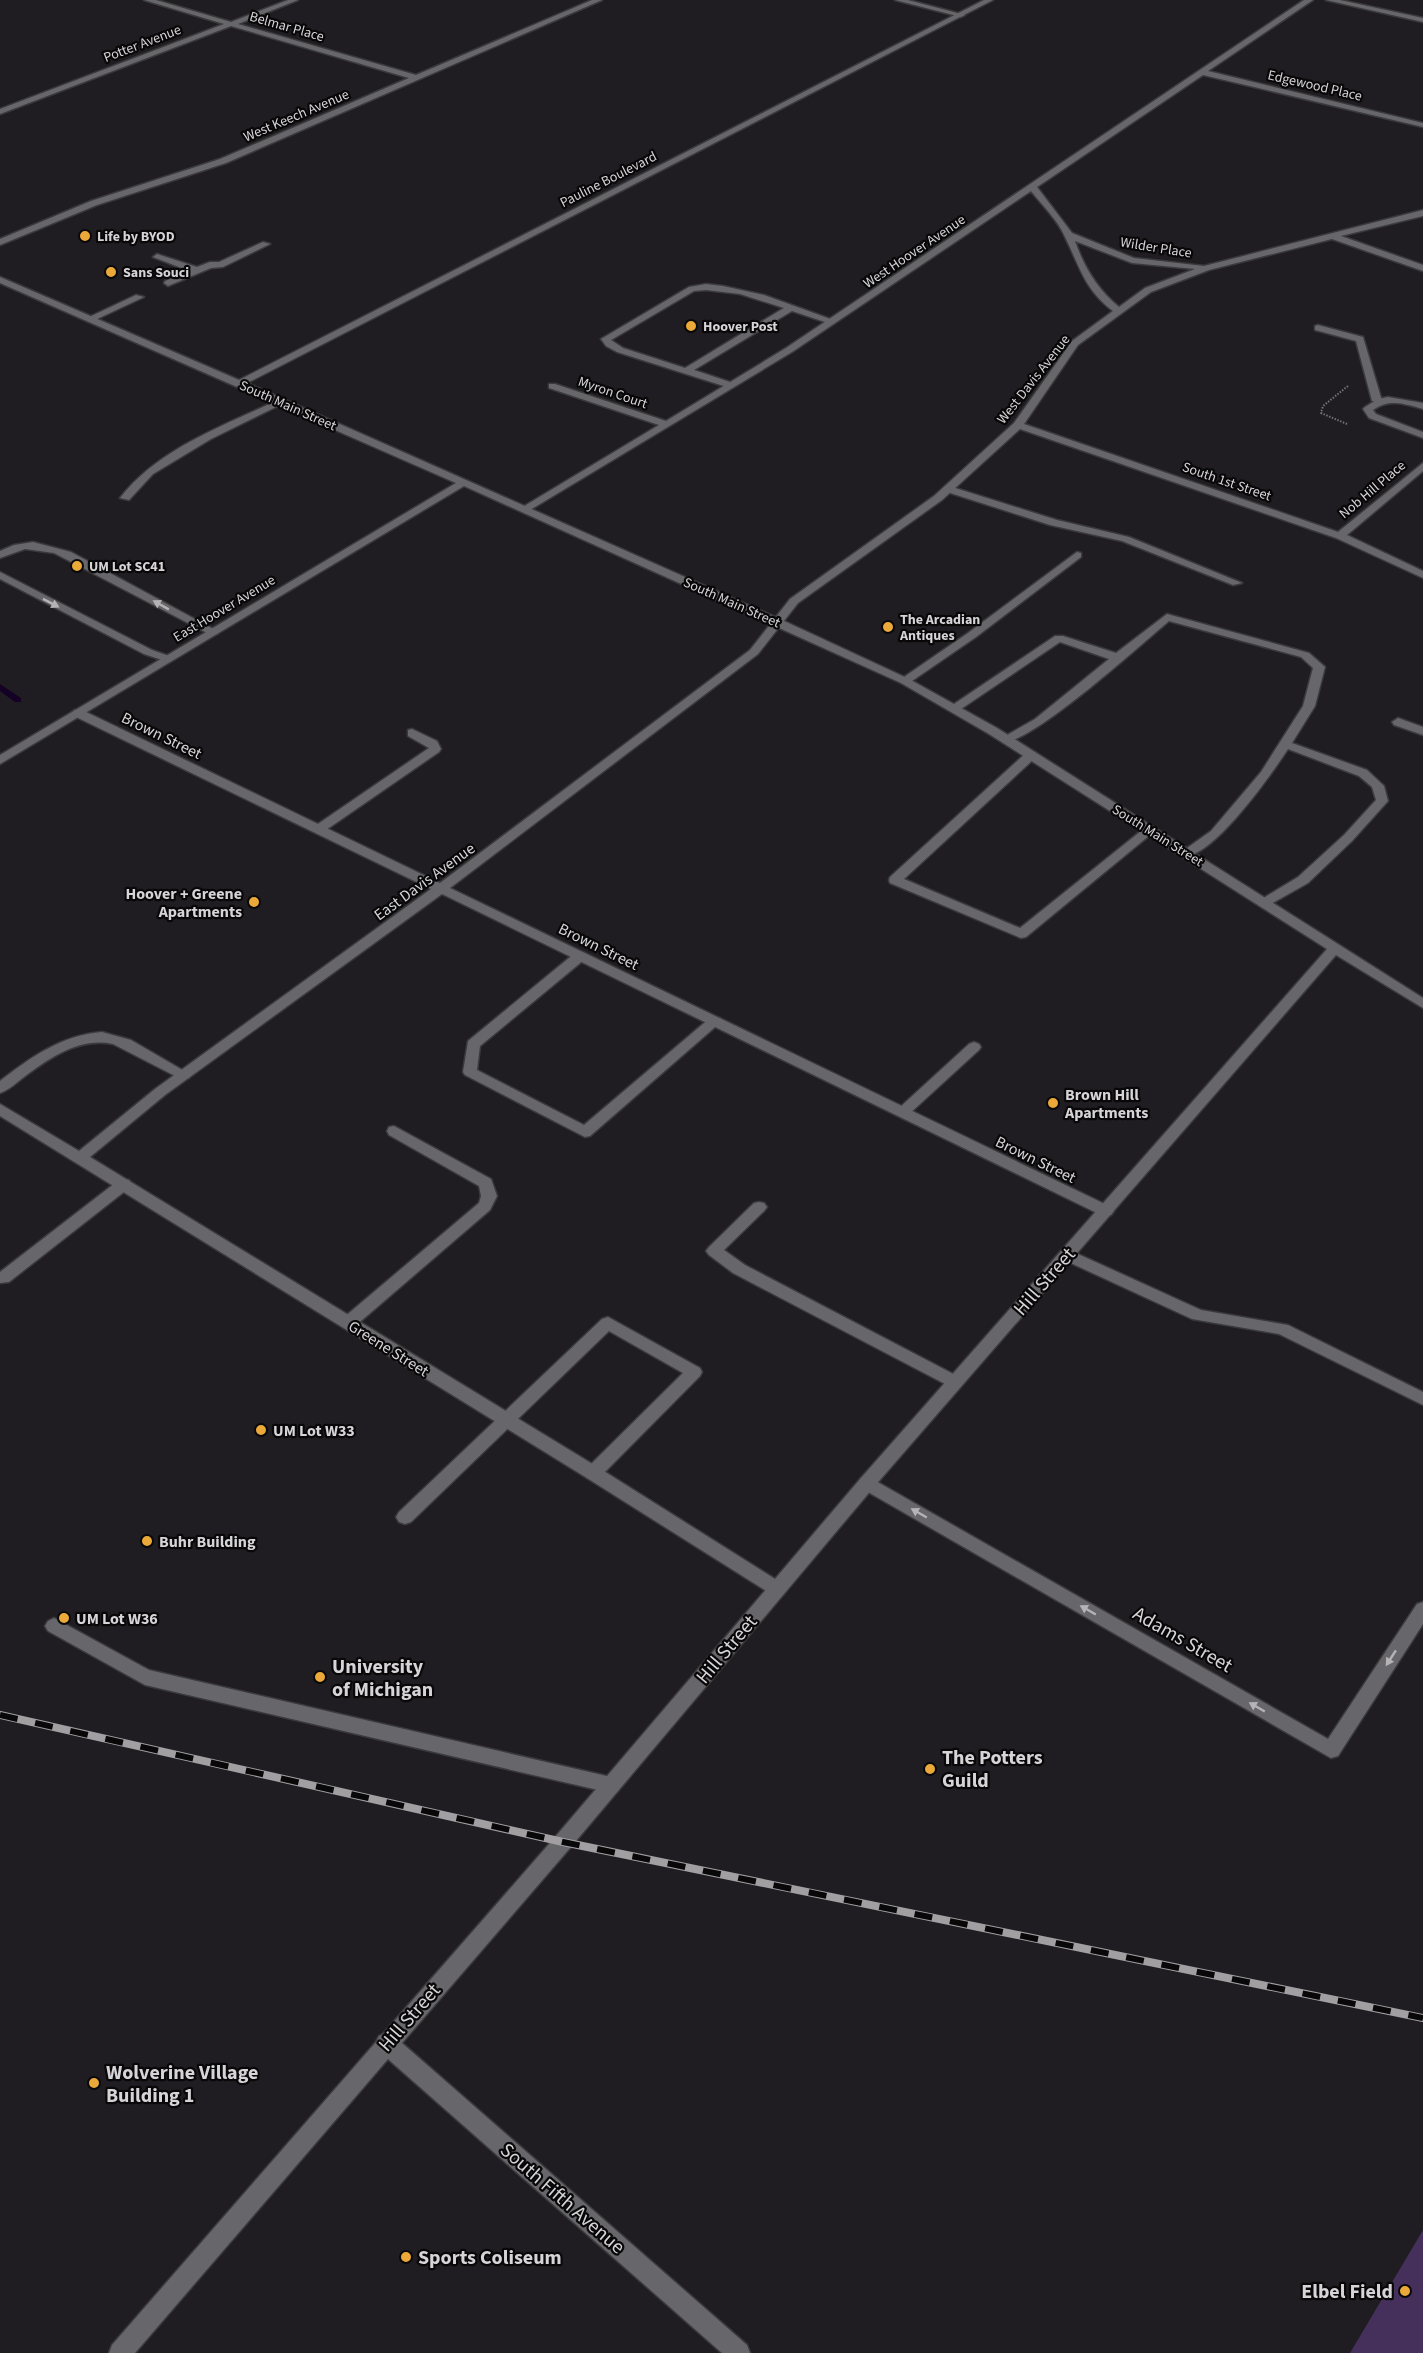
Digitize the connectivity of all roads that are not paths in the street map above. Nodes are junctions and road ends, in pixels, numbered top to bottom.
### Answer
1 (148, 0) edge
2 (294, 0) edge
3 (598, 0) edge
4 (898, 0) edge
5 (989, 0) edge
6 (1309, 0) edge
7 (1330, 0) edge
8 (961, 15) junction
9 (1423, 20) edge
10 (231, 24) junction
11 (1201, 72) junction
12 (417, 78) junction
13 (0, 112) edge
14 (1423, 125) edge
15 (1033, 188) junction
16 (1423, 213) edge
17 (1069, 235) junction
18 (1335, 237) junction
19 (0, 242) edge
20 (266, 244) dead end
21 (157, 257) dead end
22 (1206, 268) junction
23 (1423, 268) edge
24 (196, 270) junction
25 (1, 281) edge
26 (168, 283) dead end
27 (139, 297) dead end
28 (790, 308) junction
29 (1118, 310) junction
30 (92, 318) junction
31 (831, 321) junction
32 (1318, 328) dead end
33 (686, 371) junction
34 (240, 383) junction
35 (552, 386) dead end
36 (730, 386) junction
37 (1377, 401) junction
38 (281, 402) junction
39 (1423, 406) edge
40 (666, 424) junction
41 (1018, 425) junction
42 (1423, 435) edge
43 (1423, 466) edge
44 (463, 483) junction
45 (948, 489) junction
46 (125, 498) dead end
47 (525, 510) junction
48 (1341, 536) junction
49 (0, 555) edge
50 (1077, 555) dead end
51 (0, 575) edge
52 (1423, 575) edge
53 (1237, 583) dead end
54 (778, 622) junction
55 (213, 632) junction
56 (1118, 658) junction
57 (168, 659) junction
58 (905, 681) junction
59 (954, 708) junction
60 (78, 713) junction
61 (1398, 722) dead end
62 (1423, 731) edge
63 (412, 733) dead end
64 (1006, 739) junction
65 (1284, 744) junction
66 (1031, 755) junction
67 (0, 760) edge
68 (319, 829) junction
69 (1150, 830) junction
70 (1186, 853) junction
71 (442, 888) junction
72 (1264, 902) junction
73 (1336, 947) junction
74 (580, 956) junction
75 (1423, 1004) edge
76 (716, 1021) junction
77 (974, 1047) dead end
78 (184, 1075) junction
79 (0, 1088) edge
80 (0, 1109) edge
81 (903, 1112) junction
82 (394, 1131) dead end
83 (81, 1157) junction
84 (124, 1184) junction
85 (759, 1208) dead end
86 (1106, 1211) junction
87 (1067, 1255) junction
88 (3, 1278) dead end
89 (348, 1323) junction
90 (955, 1382) junction
91 (1423, 1399) edge
92 (506, 1421) junction
93 (593, 1473) junction
94 (867, 1484) junction
95 (405, 1517) dead end
96 (777, 1589) junction
97 (1423, 1609) edge
98 (54, 1626) dead end
99 (611, 1785) junction
100 (386, 2043) junction
101 (120, 2353) edge
102 (739, 2353) edge

1 - 10 street, Belmar Place
2 - 10 street, Potter Avenue
3 - 12 street, West Keech Avenue
4 - 8 street
5 - 8 street, Pauline Boulevard
6 - 11 street, West Hoover Avenue
7 - 9 street
8 - 34 street, Pauline Boulevard
10 - 12 street, Belmar Place
10 - 13 street, Potter Avenue
11 - 14 street, Edgewood Place
11 - 15 street, West Hoover Avenue
12 - 19 street, West Keech Avenue
15 - 17 street
15 - 31 street, West Hoover Avenue
16 - 18 street, West Davis Avenue
17 - 22 street, Wilder Place
17 - 29 street
18 - 22 street, West Davis Avenue
18 - 23 street
20 - 24 street
21 - 24 street
22 - 29 street, West Davis Avenue
24 - 26 street
25 - 30 street, South Main Street
27 - 30 street
28 - 31 street
28 - 33 street
28 - 33 street
29 - 41 street, West Davis Avenue
30 - 34 street, South Main Street
31 - 36 street, West Hoover Avenue
32 - 37 street
33 - 36 street
34 - 38 street, South Main Street
35 - 40 street, Myron Court
36 - 40 street, West Hoover Avenue
37 - 39 street
37 - 42 street
38 - 44 street, South Main Street
38 - 46 street
40 - 47 street, West Hoover Avenue
41 - 45 street, West Davis Avenue
41 - 48 street, South 1st Street
43 - 48 street, Nob Hill Place
44 - 47 street, South Main Street
44 - 55 street, East Hoover Avenue
45 - 53 street
45 - 54 street, West Davis Avenue
47 - 54 street, South Main Street
48 - 52 street, South 1st Street
55 -> 49 street
50 - 58 street
51 -> 57 street
54 - 58 street, South Main Street
54 - 71 street, East Davis Avenue
55 - 57 street, East Hoover Avenue
56 - 59 street
56 - 64 street
56 - 65 street
57 - 60 street, East Hoover Avenue
58 - 59 street, South Main Street
59 - 64 street, South Main Street
60 - 67 street, East Hoover Avenue
60 - 68 street, Brown Street
61 - 62 street
63 - 68 street
64 - 66 street, South Main Street
65 - 70 street
65 - 72 street
66 - 69 street, South Main Street
66 - 69 street
68 - 71 street, Brown Street
69 - 70 street, South Main Street
70 - 72 street, South Main Street
71 - 74 street, Brown Street
71 - 78 street, East Davis Avenue
72 - 73 street, South Main Street
73 - 75 street, South Main Street
73 - 86 street, Hill Street
74 - 76 street, Brown Street
74 - 76 street
76 - 81 street, Brown Street
77 - 81 street
78 - 79 street
78 - 83 street, East Davis Avenue
80 - 83 street, Greene Street
81 - 86 street, Brown Street
82 - 89 street
83 - 84 street, Greene Street
84 - 88 street
84 - 89 street, Greene Street
85 - 90 street
86 - 87 street, Hill Street
87 - 90 street, Hill Street
87 - 91 street
89 - 92 street, Greene Street
90 - 94 street, Hill Street
92 - 93 street, Greene Street
92 - 93 street
92 - 95 street
93 - 96 street, Greene Street
94 - 96 street, Hill Street
97 -> 94 street, Adams Street
96 - 99 street, Hill Street
98 - 99 street
99 - 100 street, Hill Street
100 - 101 street, Hill Street
100 - 102 street, South Fifth Avenue

